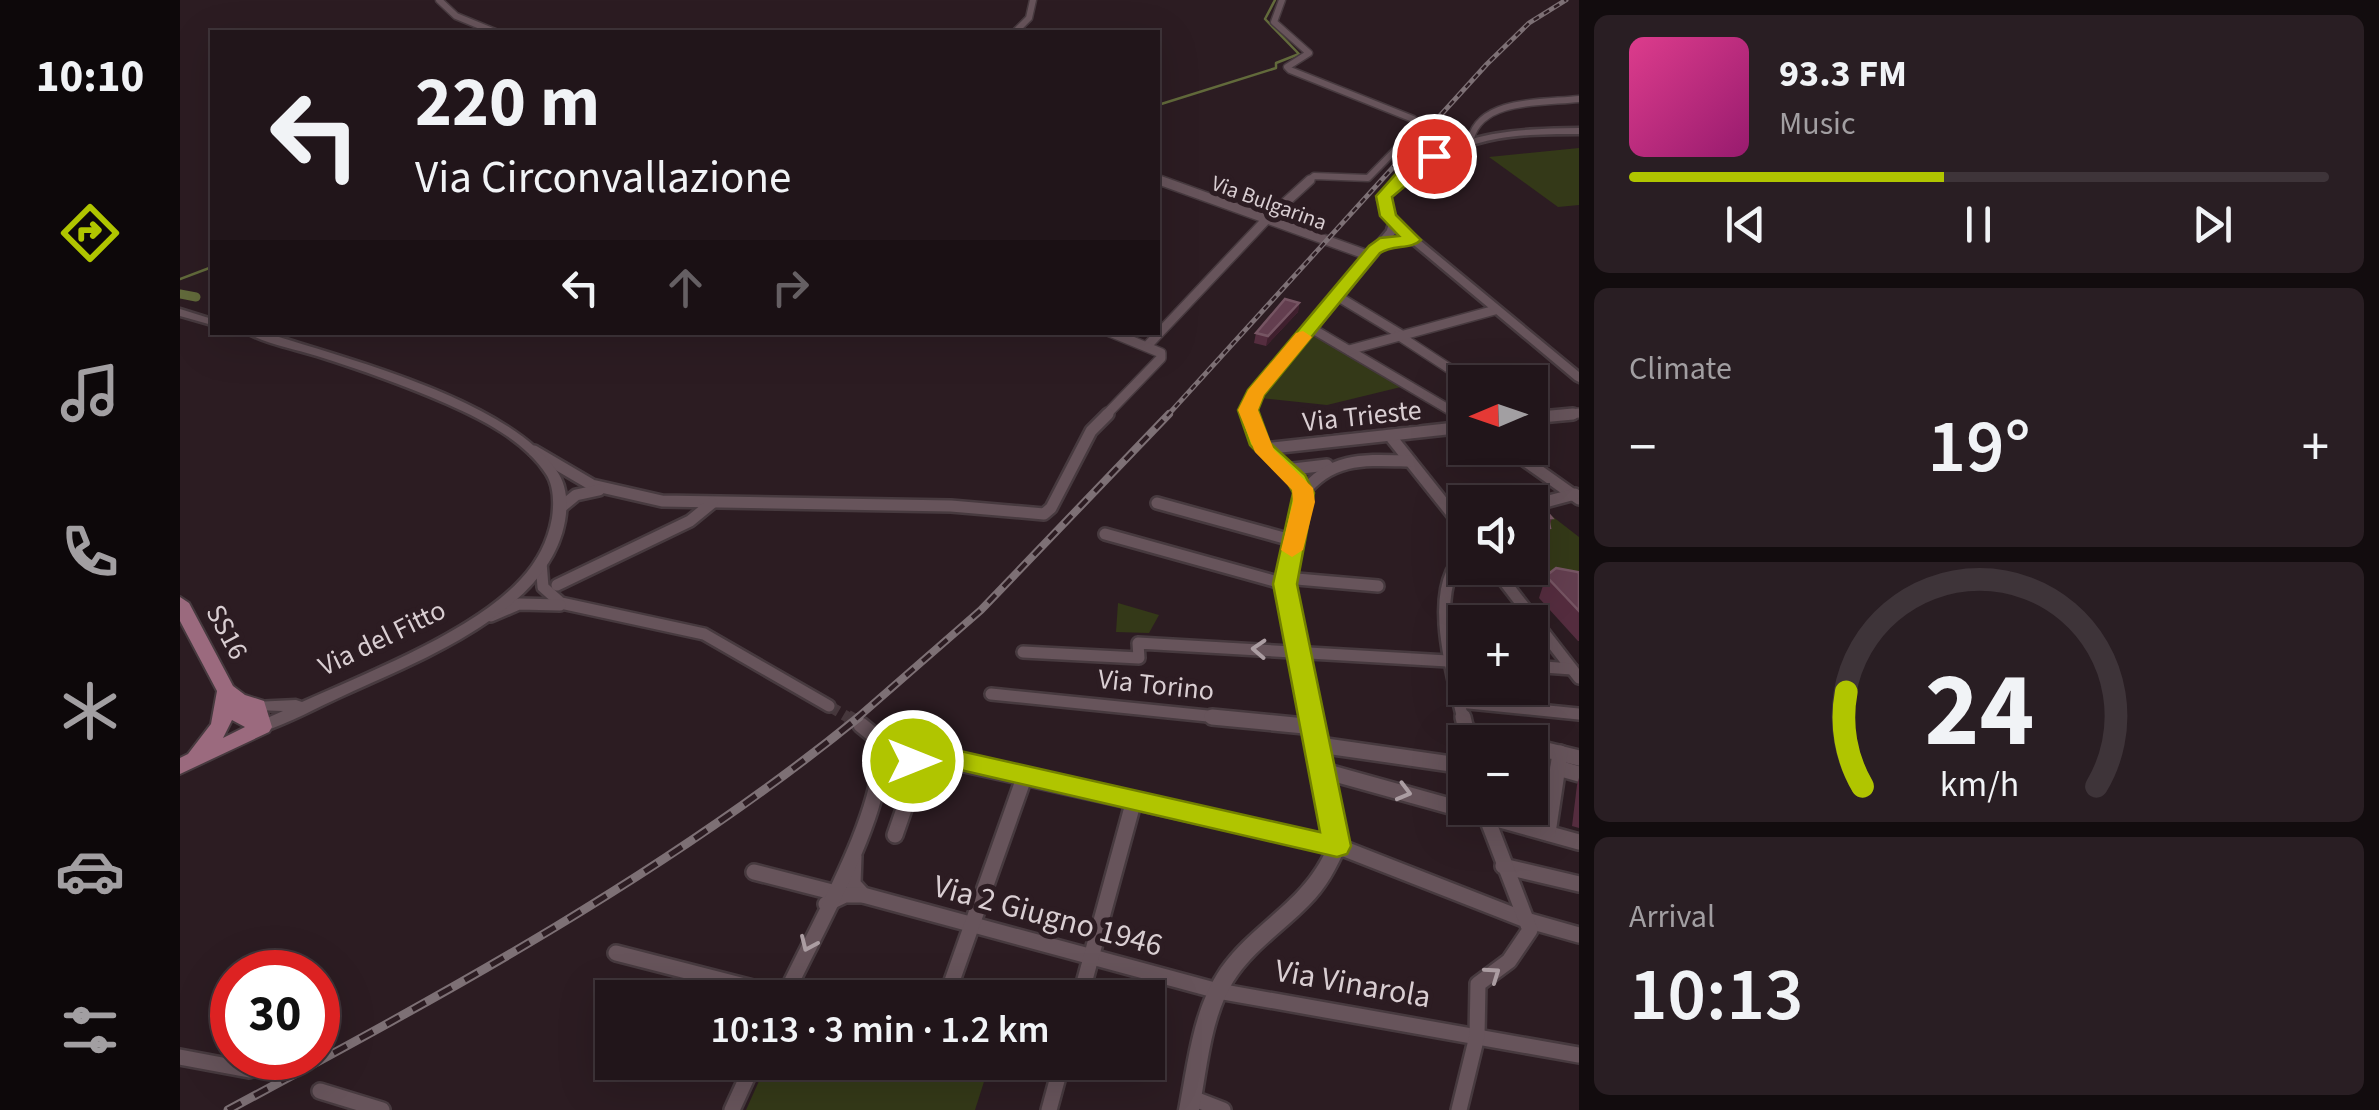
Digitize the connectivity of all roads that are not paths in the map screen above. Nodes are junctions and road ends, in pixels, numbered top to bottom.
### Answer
1 (439, 0) edge
2 (1032, 0) edge
3 (1282, 0) edge
4 (490, 30) edge
5 (1017, 30) edge
6 (1579, 99) edge
7 (1579, 131) edge
8 (1471, 138) junction
9 (1160, 181) edge
10 (1266, 220) junction
11 (1394, 223) junction
12 (1413, 240) junction
13 (1372, 252) junction
14 (1337, 296) junction
15 (1495, 310) junction
16 (180, 312) edge
17 (210, 321) edge
18 (1310, 328) junction
19 (1160, 332) edge
20 (259, 335) edge
21 (1119, 335) edge
22 (1157, 335) edge
23 (1399, 335) junction
24 (1148, 345) junction
25 (1348, 350) junction
26 (1448, 367) edge
27 (1579, 378) edge
28 (1448, 412) edge
29 (1579, 413) edge
30 (1548, 416) edge
31 (1448, 426) edge
32 (1391, 436) junction
33 (530, 449) junction
34 (1263, 449) junction
35 (1410, 461) junction
36 (1331, 464) junction
37 (1532, 465) edge
38 (1285, 470) junction
39 (583, 488) junction
40 (557, 490) junction
41 (1304, 493) junction
42 (1577, 495) edge
43 (1548, 502) edge
44 (1157, 503) dead end
45 (712, 504) junction
46 (1448, 508) edge
47 (560, 509) junction
48 (1104, 534) dead end
49 (1295, 541) junction
50 (541, 562) junction
51 (1448, 578) edge
52 (1285, 581) junction
53 (1507, 585) edge
54 (1378, 586) dead end
55 (518, 590) junction
56 (547, 593) junction
57 (180, 603) edge
58 (1448, 612) edge
59 (476, 622) junction
60 (1300, 651) junction
61 (1023, 652) dead end
62 (1448, 661) edge
63 (1548, 670) edge
64 (1577, 676) edge
65 (225, 687) junction
66 (991, 694) dead end
67 (1490, 705) edge
68 (829, 706) tunnel mouth
69 (1579, 714) edge
70 (259, 717) junction
71 (861, 725) tunnel mouth
72 (1316, 727) junction
73 (1319, 746) junction
74 (1548, 755) edge
75 (1579, 758) edge
76 (1559, 761) junction
77 (1448, 763) edge
78 (185, 764) edge
79 (1324, 771) junction
80 (1579, 774) edge
81 (1025, 776) junction
82 (1134, 800) junction
83 (1448, 801) edge
84 (1489, 825) edge
85 (1528, 825) edge
86 (863, 828) junction
87 (1548, 832) junction
88 (896, 835) dead end
89 (1579, 842) edge
90 (1337, 846) junction
91 (1503, 866) junction
92 (754, 872) dead end
93 (1579, 884) edge
94 (832, 892) junction
95 (863, 896) junction
96 (1526, 920) junction
97 (972, 924) junction
98 (1579, 935) edge
99 (616, 952) dead end
100 (1091, 956) junction
101 (723, 980) edge
102 (791, 980) edge
103 (952, 980) edge
104 (1085, 980) edge
105 (1218, 991) junction
106 (1477, 1036) junction
107 (1579, 1055) edge
108 (180, 1057) edge
109 (210, 1063) edge
110 (746, 1080) edge
111 (1057, 1080) edge
112 (320, 1090) dead end
113 (1190, 1104) edge
114 (382, 1110) edge
115 (732, 1110) edge
116 (1049, 1110) edge
117 (1223, 1110) edge
118 (1459, 1110) edge

1 - 4 street
2 - 5 street
3 - 10 street
6 - 8 street
7 - 8 street
8 - 11 street
9 - 10 street, Via Bulgarina
10 - 13 street, Via Bulgarina
10 - 19 street
11 - 12 street
11 - 13 street
12 - 13 street
12 - 15 street
13 - 14 street
14 - 18 street
14 - 23 street
15 - 23 street
15 - 27 street
16 - 17 street
18 - 25 street
18 - 34 street
20 - 33 street
21 - 24 street
22 - 24 street
23 - 25 street
23 - 26 street
24 - 45 street
25 - 28 street
29 - 30 street
31 - 32 street, Via Trieste
32 - 34 street, Via Trieste
32 - 35 street
33 - 39 street
33 - 40 street
34 - 38 street
35 - 36 street
35 - 46 street
36 - 38 street
36 - 41 street
37 - 42 street
38 - 41 street
39 - 40 street
39 - 45 street
39 - 47 street
40 - 47 street, Via del Fitto
41 - 49 street
42 - 43 street
44 - 49 street
45 - 56 street
47 - 50 street, Via del Fitto
48 - 52 street
49 - 52 street
50 - 55 street, Via del Fitto
50 - 56 street
51 - 58 street
52 - 54 street
52 - 60 street
53 - 64 street
55 - 56 street
55 - 59 street, Via del Fitto
56 - 59 street
56 - 68 street
57 - 65 main road, SS16
59 - 70 street, Via del Fitto
60 -> 61 street
60 - 62 street
60 - 72 street
63 - 64 street
65 - 70 main road, SS16
65 - 78 main road, SS16
66 - 72 street, Via Torino
67 - 69 street
70 - 78 main road, Via del Fitto
71 - 86 street
72 - 73 street
73 - 77 street
73 - 79 street
74 - 76 street
75 - 76 street
76 - 80 street
76 - 87 street
79 -> 83 street
79 - 90 street
81 - 82 street
81 - 88 street
81 - 97 street
82 - 90 street
82 - 100 street
84 - 91 street
85 - 87 street
86 - 94 street
86 - 95 street
87 - 89 street
90 - 96 street
90 - 105 street
91 - 93 street
91 - 96 street
92 - 94 street
94 - 95 street, Via 2 Giugno 1946
94 -> 102 street
95 - 97 street, Via 2 Giugno 1946
96 - 98 street
106 -> 96 street
97 - 100 street, Via 2 Giugno 1946
97 - 103 street
99 - 101 street
100 - 104 street
100 - 105 street, Via 2 Giugno 1946
105 - 106 street, Via Vinarola
105 - 113 street
106 - 107 street, Via Vinarola
106 - 118 street
108 - 109 street
110 - 115 street
111 - 116 street
112 - 114 street
113 - 117 street

